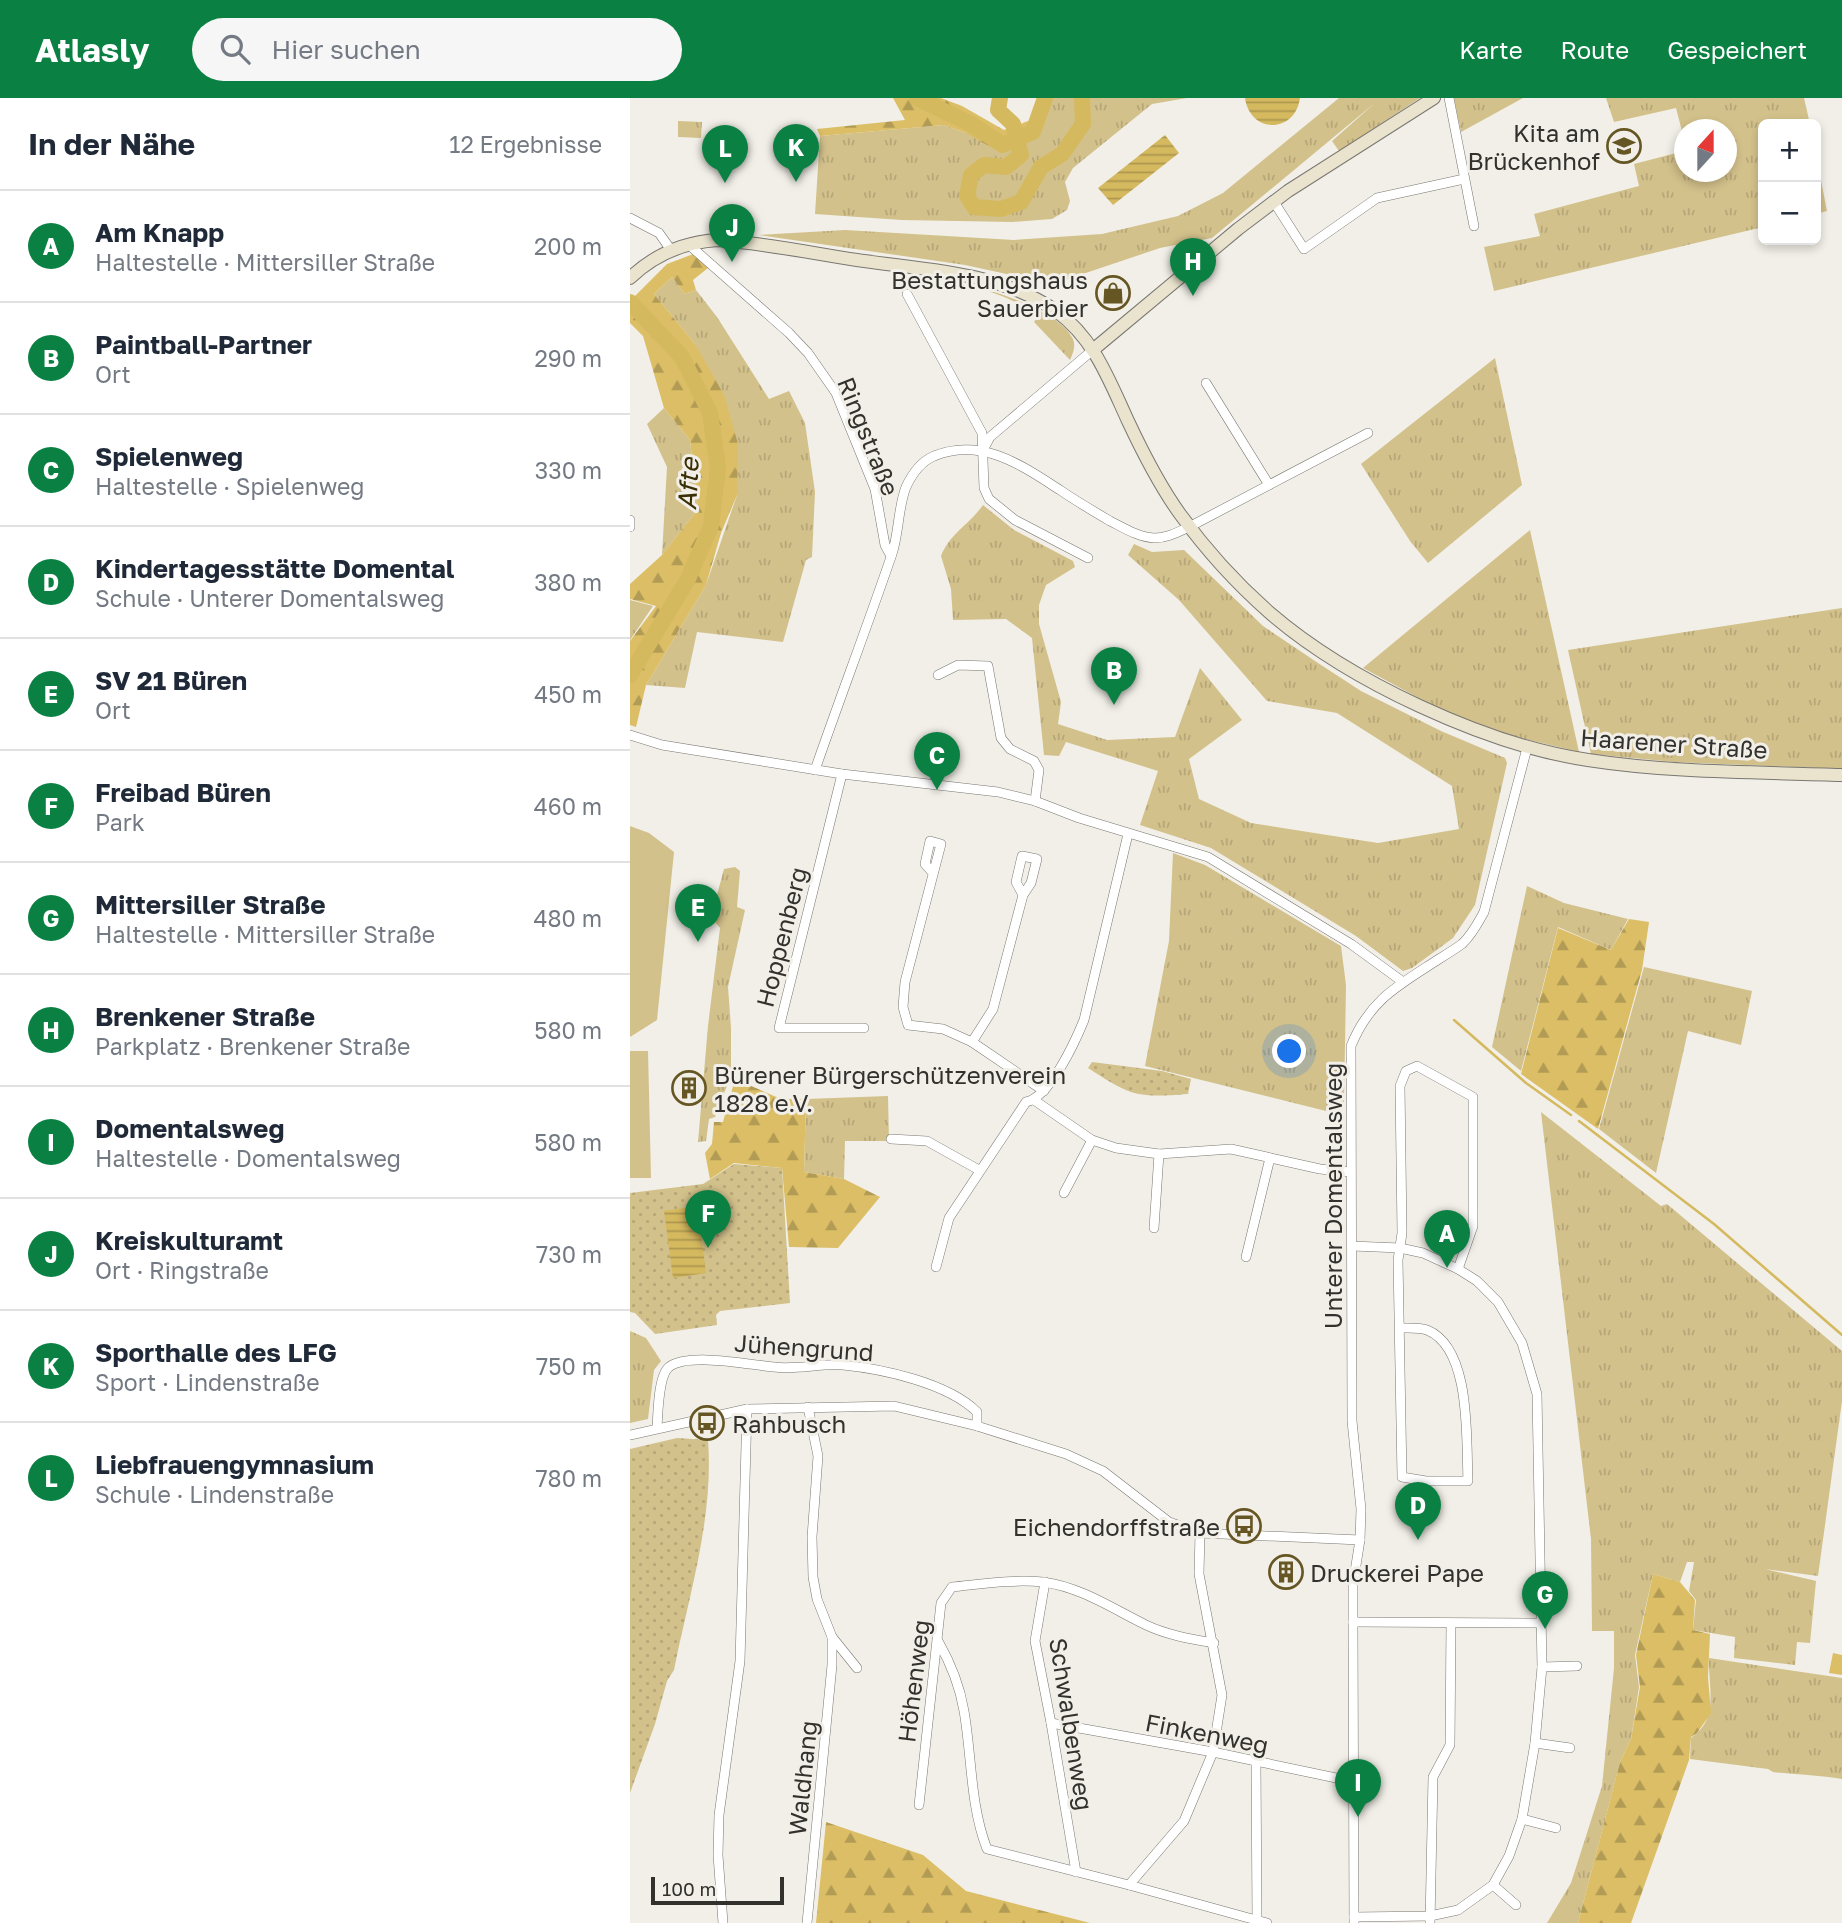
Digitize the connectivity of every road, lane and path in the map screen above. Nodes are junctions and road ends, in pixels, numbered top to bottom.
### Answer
1 (1434, 98) edge
2 (1449, 98) edge
3 (1464, 179) junction
4 (1274, 202) junction
5 (630, 218) edge
6 (1474, 226) dead end
7 (688, 244) junction
8 (671, 250) junction
9 (631, 277) edge
10 (907, 294) dead end
11 (1094, 349) junction
12 (1206, 383) dead end
13 (1368, 433) dead end
14 (983, 450) junction
15 (1269, 485) junction
16 (630, 520) edge
17 (630, 527) edge
18 (1189, 527) junction
19 (891, 556) junction
20 (1088, 558) dead end
21 (939, 675) dead end
22 (630, 735) edge
23 (1527, 748) junction
24 (815, 769) junction
25 (842, 774) junction
26 (1842, 775) edge
27 (1035, 801) junction
28 (1128, 834) junction
29 (933, 873) dead end
30 (1023, 895) dead end
31 (1403, 982) junction
32 (864, 1028) dead end
33 (972, 1042) junction
34 (1044, 1091) junction
35 (1034, 1100) junction
36 (891, 1139) dead end
37 (1091, 1140) junction
38 (1159, 1154) junction
39 (1270, 1158) junction
40 (979, 1170) junction
41 (1350, 1172) junction
42 (1064, 1193) dead end
43 (1154, 1228) dead end
44 (1352, 1246) junction
45 (1400, 1248) junction
46 (1246, 1257) dead end
47 (936, 1267) dead end
48 (1458, 1269) junction
49 (1399, 1328) junction
50 (808, 1407) junction
51 (747, 1409) junction
52 (977, 1426) junction
53 (657, 1428) junction
54 (630, 1435) edge
55 (1200, 1533) junction
56 (1360, 1541) junction
57 (1045, 1582) junction
58 (1353, 1622) junction
59 (1451, 1623) junction
60 (1541, 1623) junction
61 (832, 1637) junction
62 (938, 1641) junction
63 (1214, 1643) junction
64 (1542, 1667) junction
65 (1577, 1667) dead end
66 (857, 1668) dead end
67 (1051, 1723) junction
68 (1535, 1743) junction
69 (1570, 1748) dead end
70 (1213, 1752) junction
71 (1256, 1762) junction
72 (1355, 1782) junction
73 (919, 1805) dead end
74 (1522, 1819) junction
75 (1556, 1828) dead end
76 (1076, 1872) junction
77 (1129, 1885) junction
78 (1493, 1885) junction
79 (1516, 1905) dead end
80 (1257, 1920) junction
81 (1354, 1920) edge
82 (1430, 1920) edge
83 (723, 1923) edge
84 (807, 1923) edge
85 (1267, 1923) edge

1 - 4 main road
2 - 3 street
3 - 4 street
3 - 6 street
4 - 11 main road
5 - 8 street
7 - 8 main road, Haarener Straße
7 - 11 main road, Haarener Straße
7 - 19 street, Ringstraße
8 - 9 main road, Haarener Straße
10 - 14 street
11 - 14 street
11 - 18 main road, Haarener Straße
12 - 15 street
13 - 15 street
14 - 18 street
14 - 19 street
14 - 20 street
15 - 18 street
16 - 17 street
18 - 23 main road, Haarener Straße
19 - 24 street
21 - 27 street
22 - 24 street
23 - 26 main road, Haarener Straße
23 - 31 street, Unterer Domentalsweg
24 - 25 street
25 - 27 street
25 - 32 street, Hoppenberg
27 - 28 street
28 - 31 street
28 - 34 street
29 - 33 street
30 - 33 street
31 - 41 street, Unterer Domentalsweg
33 - 34 street
34 - 35 street
35 - 37 street
35 - 40 street
36 - 40 street
37 - 38 street
37 - 42 street
38 - 39 street
38 - 43 street
39 - 41 street
39 - 46 street
40 - 47 street
41 - 44 street, Unterer Domentalsweg
44 - 45 street
44 - 56 street, Unterer Domentalsweg
45 - 48 street
45 - 48 street
45 - 49 street
48 - 60 street
49 - 49 street
50 - 51 street
50 - 52 street
50 - 61 street, Waldhang
51 - 53 street
51 - 83 street
52 - 53 street, Jühengrund
52 - 55 street
53 - 54 street
55 - 56 street
55 - 63 street
56 - 58 street, Unterer Domentalsweg
57 - 62 street, Höhenweg
57 - 63 street, Höhenweg
57 - 67 street, Schwalbenweg
58 - 59 street
58 - 72 street, Unterer Domentalsweg
59 - 60 street
59 - 82 street
60 - 64 street
61 - 66 street, Waldhang
61 - 84 street, Waldhang
62 - 73 street, Höhenweg
62 - 76 street
63 - 70 street
64 - 65 street
64 - 68 street
67 - 70 street, Finkenweg
67 - 76 street, Schwalbenweg
68 - 69 street
68 - 74 street
70 - 71 street, Finkenweg
70 - 77 street
71 - 72 street, Finkenweg
71 - 80 street
72 - 81 street, Unterer Domentalsweg
74 - 75 street
74 - 78 street
76 - 77 street
77 - 80 street
78 - 79 street
78 - 82 street
80 - 85 street
81 - 82 street

